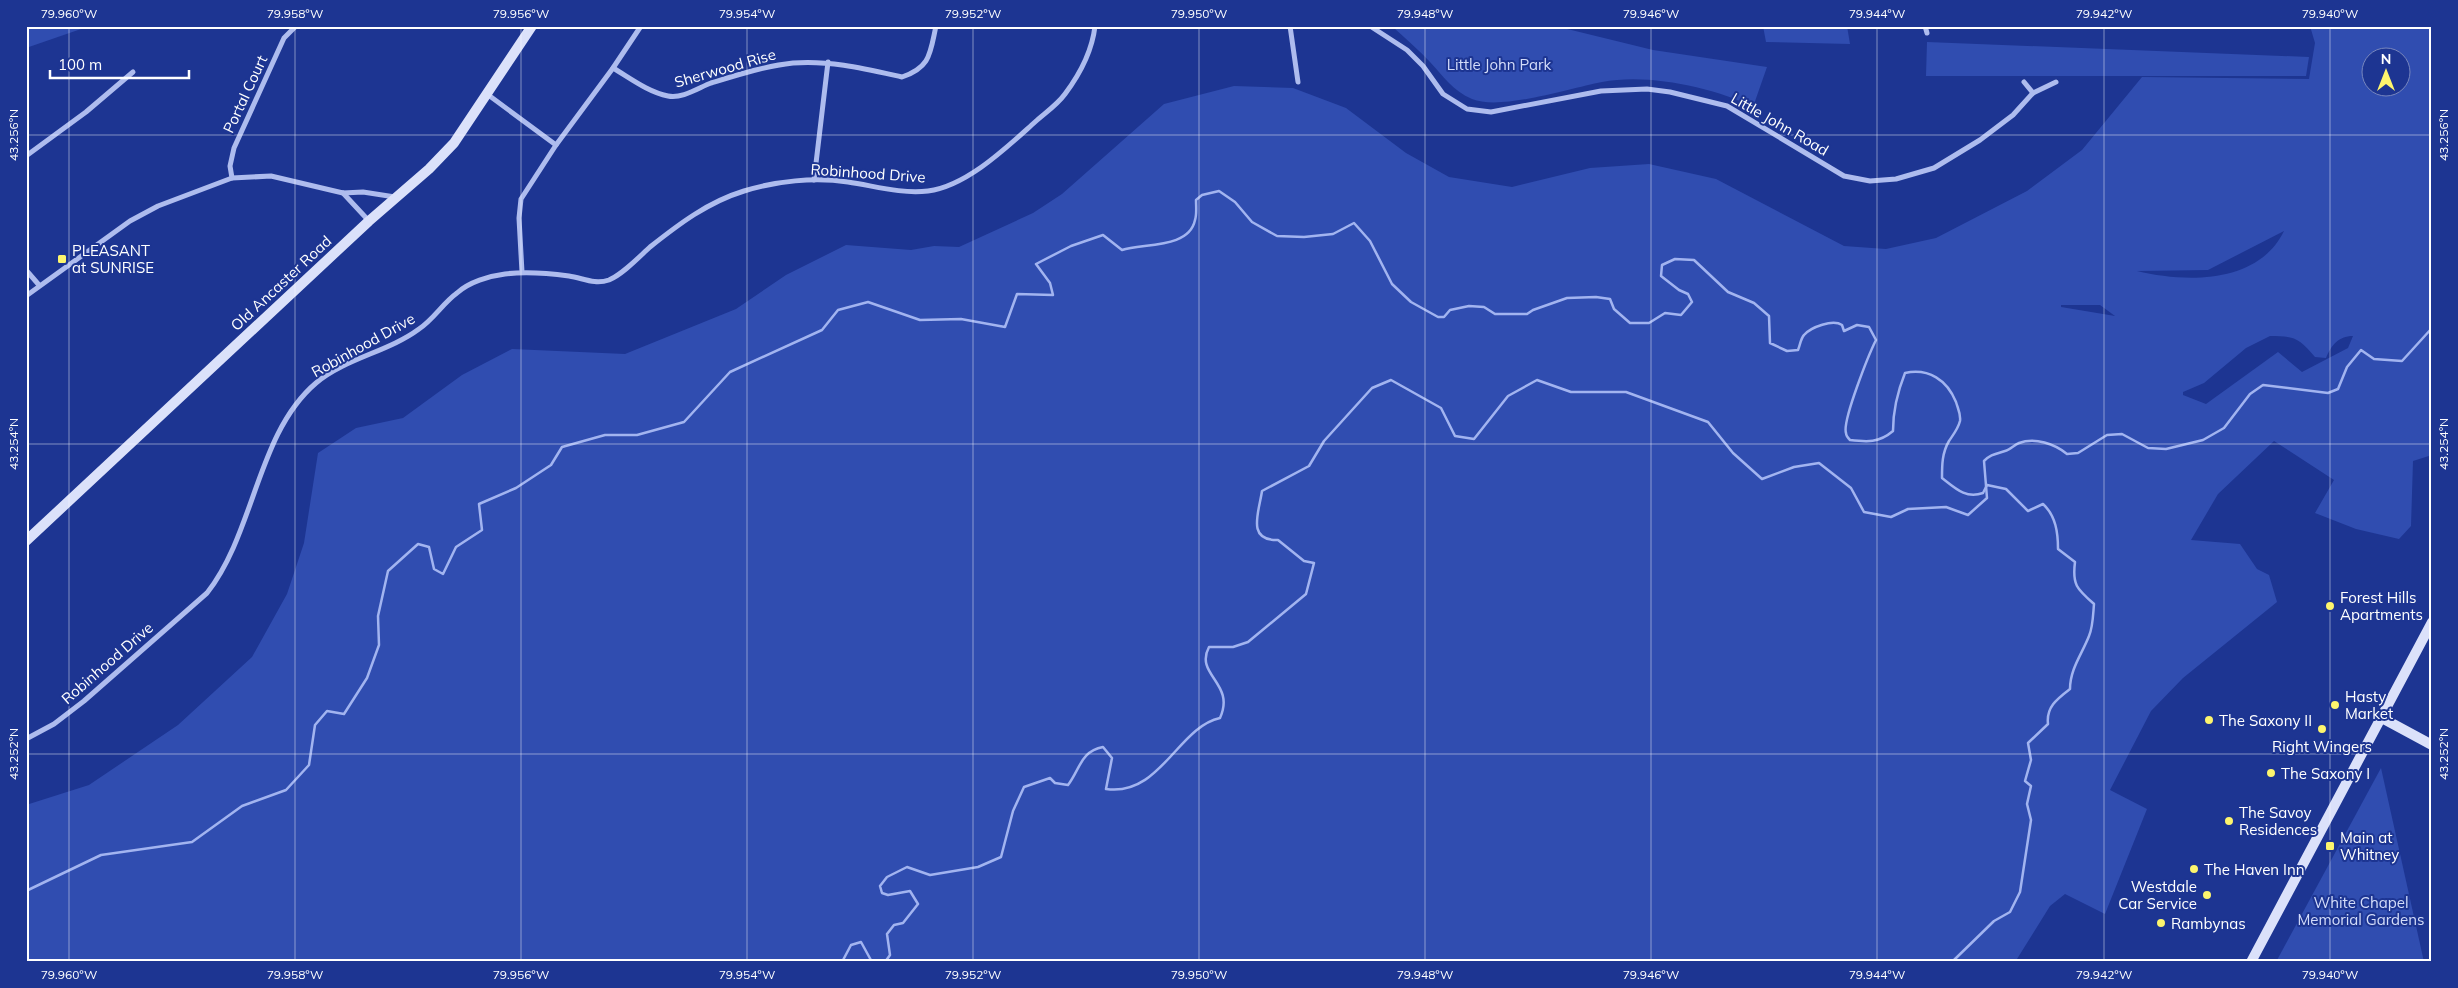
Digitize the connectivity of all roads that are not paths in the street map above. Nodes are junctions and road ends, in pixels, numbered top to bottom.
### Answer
1 (296, 26) edge
2 (532, 26) edge
3 (641, 26) edge
4 (936, 26) edge
5 (1095, 26) edge
6 (1290, 26) edge
7 (1370, 26) edge
8 (1925, 26) edge
9 (1927, 33) dead end
10 (828, 62) junction
11 (613, 68) junction
12 (133, 72) dead end
13 (1298, 82) dead end
14 (2024, 82) dead end
15 (2056, 82) dead end
16 (487, 94) junction
17 (2033, 94) junction
18 (556, 145) junction
19 (26, 156) edge
20 (232, 178) junction
21 (814, 180) junction
22 (343, 193) junction
23 (398, 198) junction
24 (370, 221) junction
25 (26, 270) edge
26 (522, 272) junction
27 (39, 285) junction
28 (26, 296) edge
29 (26, 541) edge
30 (2432, 622) edge
31 (2382, 718) junction
32 (26, 739) edge
33 (2432, 745) edge
34 (2251, 962) edge

1 - 20 street, Portal Court
2 - 16 street, Old Ancaster Road
3 - 11 street
4 - 10 street, Sherwood Rise
5 - 21 street, Robinhood Drive
6 - 13 street
7 - 17 street, Little John Road
8 - 9 street
10 - 11 street, Sherwood Rise
10 - 21 street
11 - 18 street
12 - 19 street
14 - 17 street
15 - 17 street, Little John Road
16 - 18 street
16 - 23 street, Old Ancaster Road
18 - 26 street
20 - 22 street
20 - 27 street
21 - 26 street, Robinhood Drive
22 - 23 street
22 - 24 street
23 - 24 street, Old Ancaster Road
24 - 29 street, Old Ancaster Road
25 - 27 street
26 - 32 street, Robinhood Drive
27 - 28 street
30 - 31 street
31 - 33 street
31 - 34 street

